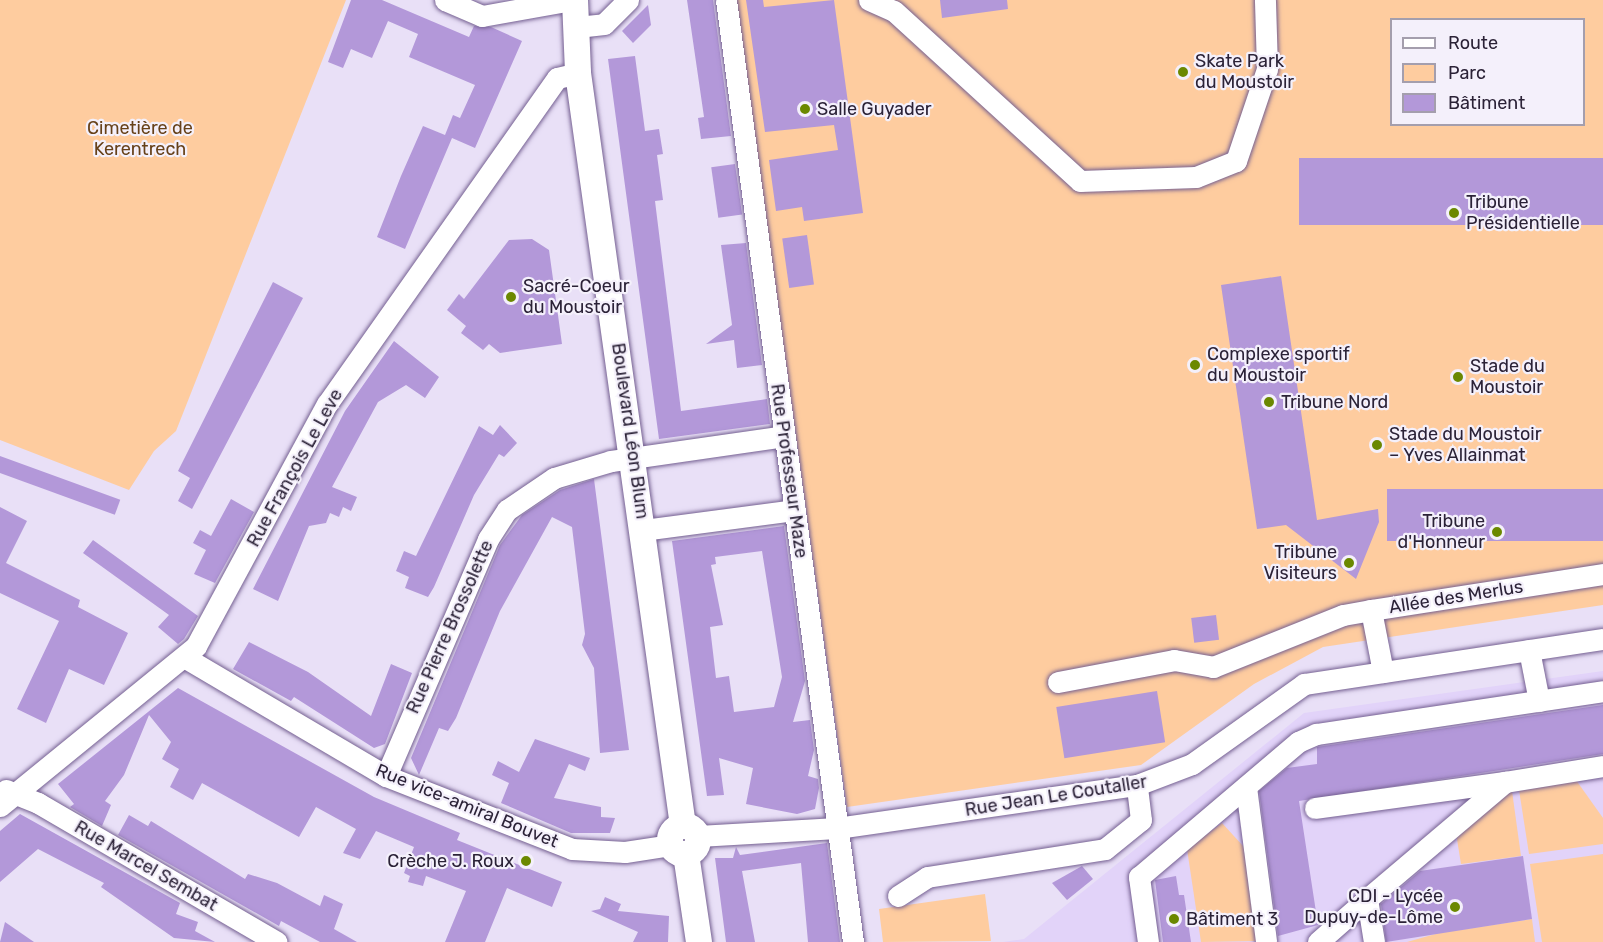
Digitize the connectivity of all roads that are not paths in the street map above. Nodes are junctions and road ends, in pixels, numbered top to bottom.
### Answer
1 (445, 0) edge
2 (573, 0) edge
3 (628, 0) edge
4 (726, 0) edge
5 (869, 0) edge
6 (1264, 0) edge
7 (577, 27) junction
8 (578, 73) junction
9 (784, 436) junction
10 (633, 457) junction
11 (795, 510) junction
12 (643, 530) junction
13 (1603, 574) edge
14 (1371, 610) junction
15 (1603, 639) edge
16 (1529, 650) junction
17 (184, 657) junction
18 (1383, 672) junction
19 (1058, 682) dead end
20 (1603, 691) edge
21 (1539, 701) junction
22 (1603, 766) edge
23 (386, 776) junction
24 (1505, 782) junction
25 (1137, 785) junction
26 (1245, 787) junction
27 (5, 796) edge
28 (1315, 808) dead end
29 (837, 828) junction
30 (685, 840) junction
31 (898, 896) dead end
32 (1367, 899) junction
33 (277, 942) edge
34 (699, 942) edge
35 (853, 942) edge
36 (1148, 942) edge
37 (1266, 942) edge
38 (1318, 942) edge
39 (1374, 942) edge

1 - 2 street
2 - 7 main road, Boulevard Léon Blum
3 - 7 street
4 - 9 street, Rue Professeur Maze
5 - 6 street
7 - 8 main road, Boulevard Léon Blum
8 - 10 main road, Boulevard Léon Blum
8 - 17 street, Rue François Le Leve
9 - 10 street, Rue Pierre Brossolette
9 - 11 street, Rue Professeur Maze
10 - 12 main road, Boulevard Léon Blum
10 - 23 street, Rue Pierre Brossolette
11 - 12 street
11 - 29 street, Rue Professeur Maze
12 - 30 main road, Boulevard Léon Blum
13 - 14 street, Allée des Merlus
14 - 18 street, Allée des Merlus
14 - 19 street
15 - 16 street, Rue Jean Le Coutaller
16 - 18 street, Rue Jean Le Coutaller
16 - 21 street
17 - 23 street, Rue vice-amiral Bouvet
17 - 27 street, Rue François Le Leve
18 - 25 street, Rue Jean Le Coutaller
20 - 21 street
21 - 26 street
22 - 24 street
23 - 30 street, Rue vice-amiral Bouvet
24 - 28 street
24 - 32 street
25 - 29 street, Rue Jean Le Coutaller
25 - 31 street
26 - 36 street
26 - 37 street
27 - 33 street, Rue Marcel Sembat
29 - 30 street, Rue vice-amiral Bouvet
29 - 35 street, Rue Professeur Maze
30 - 34 main road, Boulevard Léon Blum
32 - 38 street
32 - 39 street

